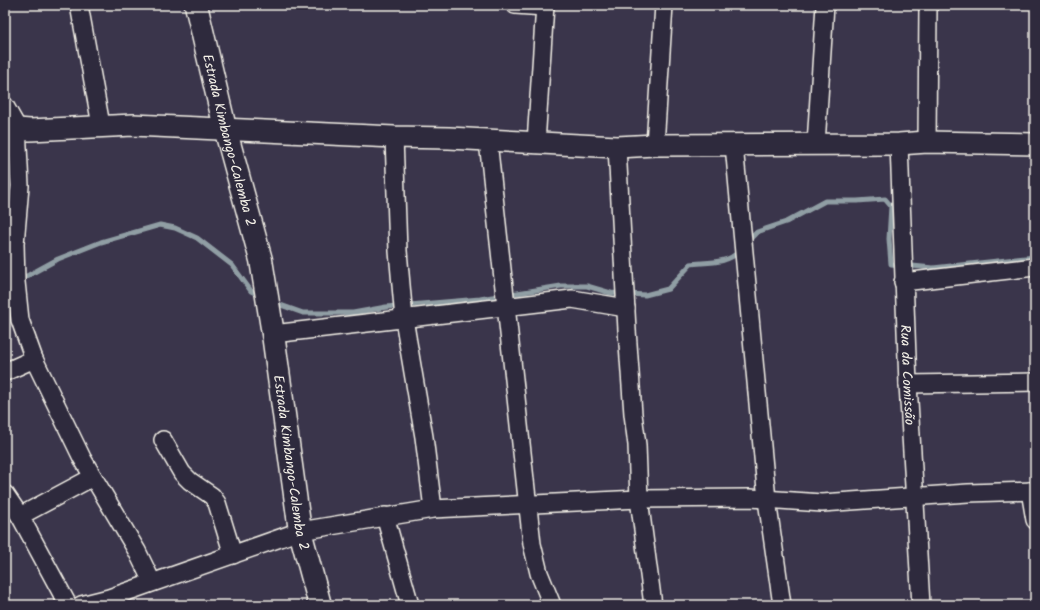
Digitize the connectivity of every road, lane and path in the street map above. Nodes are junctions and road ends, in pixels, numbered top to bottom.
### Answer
1 (79, 5) edge
2 (196, 5) edge
3 (515, 5) edge
4 (664, 5) edge
5 (825, 5) edge
6 (928, 5) edge
7 (545, 6) edge
8 (5, 106) edge
9 (101, 125) junction
10 (11, 127) edge
11 (225, 128) junction
12 (394, 137) junction
13 (488, 141) junction
14 (927, 142) junction
15 (536, 143) junction
16 (816, 144) junction
17 (899, 144) junction
18 (1035, 144) edge
19 (655, 145) junction
20 (734, 145) junction
21 (617, 147) junction
22 (1035, 267) edge
23 (903, 282) junction
24 (506, 307) junction
25 (626, 308) junction
26 (404, 318) junction
27 (272, 326) junction
28 (34, 359) junction
29 (5, 372) edge
30 (1035, 382) edge
31 (908, 384) junction
32 (162, 440) dead end
33 (93, 477) junction
34 (1032, 491) edge
35 (5, 494) edge
36 (913, 496) junction
37 (639, 499) junction
38 (767, 500) junction
39 (527, 504) junction
40 (433, 509) junction
41 (20, 516) junction
42 (385, 516) junction
43 (1035, 520) edge
44 (300, 531) junction
45 (233, 555) junction
46 (152, 582) junction
47 (111, 602) edge
48 (68, 605) edge
49 (81, 605) edge
50 (320, 605) edge
51 (410, 605) edge
52 (552, 605) edge
53 (653, 605) edge
54 (782, 605) edge
55 (921, 605) edge

1 - 9 street
2 - 11 main road, Estrada Kimbango-Calemba 2
3 - 7 street
4 - 19 street
5 - 16 street
6 - 14 street
7 - 15 street
8 - 10 street
9 - 10 street
9 - 11 street
10 - 28 street
11 - 12 street
11 - 27 main road, Estrada Kimbango-Calemba 2
12 - 13 street
12 - 26 street
13 - 15 street
13 - 24 street
14 - 17 street
14 - 18 street
15 - 21 street
16 - 17 street
16 - 20 street
17 - 23 street, Rua da Comissão
19 - 20 street
19 - 21 street
20 - 38 street
21 - 25 street
22 - 23 street
23 - 31 street, Rua da Comissão
24 - 25 street
24 - 26 street
24 - 39 street
25 - 37 street
26 - 27 street
26 - 40 street
27 - 44 main road, Estrada Kimbango-Calemba 2
28 - 29 street
28 - 33 street
30 - 31 street
31 - 36 street, Rua da Comissão
32 - 45 street
33 - 41 street
33 - 46 street
34 - 36 street
34 - 43 street
35 - 41 street
36 - 38 street
36 - 55 street, Rua da Comissão
37 - 38 street
37 - 39 street
37 - 53 street
38 - 54 street
39 - 40 street
39 - 52 street
40 - 42 street
41 - 48 street
42 - 44 street
42 - 51 street
44 - 45 street
44 - 50 main road, Estrada Kimbango-Calemba 2
45 - 46 street
46 - 47 street
47 - 49 street

